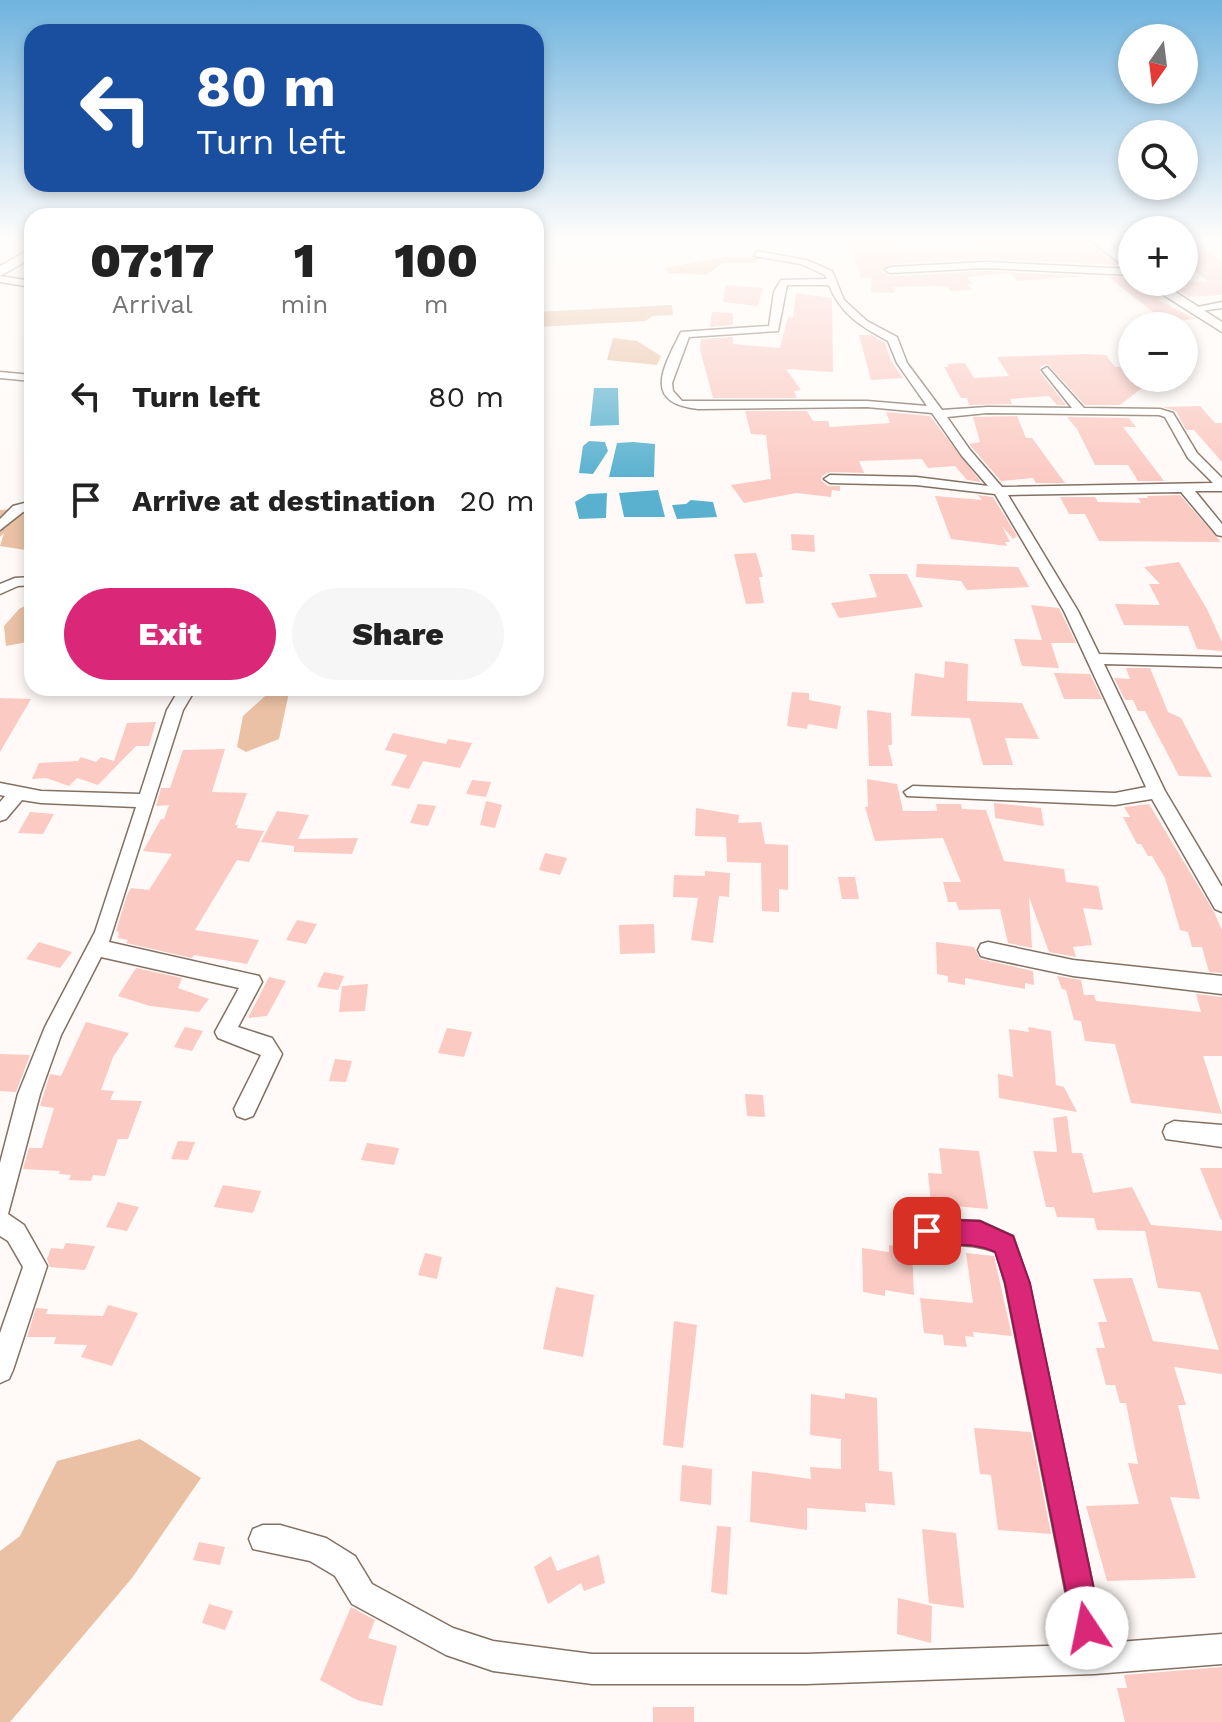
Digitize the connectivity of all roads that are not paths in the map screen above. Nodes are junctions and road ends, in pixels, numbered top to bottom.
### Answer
1 (775, 318) edge
2 (858, 318) edge
3 (1047, 370) dead end
4 (0, 375) edge
5 (24, 377) edge
6 (1080, 410) junction
7 (938, 412) junction
8 (830, 479) dead end
9 (1222, 486) edge
10 (1186, 489) junction
11 (999, 491) junction
12 (24, 507) edge
13 (0, 526) edge
14 (1222, 532) edge
15 (24, 581) edge
16 (0, 590) edge
17 (1096, 659) junction
18 (1222, 662) edge
19 (183, 696) edge
20 (9, 791) edge
21 (913, 792) dead end
22 (1157, 792) junction
23 (147, 801) junction
24 (0, 814) edge
25 (1222, 904) edge
26 (97, 948) junction
27 (988, 950) dead end
28 (1222, 985) edge
29 (245, 1109) dead end
30 (1174, 1132) dead end
31 (1222, 1136) edge
32 (0, 1206) edge
33 (0, 1222) edge
34 (927, 1231) dead end
35 (0, 1370) edge
36 (263, 1539) dead end
37 (1222, 1649) edge
38 (1094, 1659) junction

1 - 7 street
2 - 7 street
3 - 6 street
4 - 5 street
6 - 7 street
6 - 9 street
7 - 11 street
8 - 11 street
9 - 10 street
10 - 11 street
10 - 14 street
11 - 17 street
12 - 13 street
15 - 16 street
17 - 18 street
17 - 22 street
19 - 23 street
20 - 23 street
20 - 24 street
21 - 22 street
22 - 25 street
23 - 26 street
26 - 29 street
26 - 32 street
27 - 28 street
30 - 31 street
33 - 35 street
34 - 38 street
36 - 38 street
37 - 38 street

